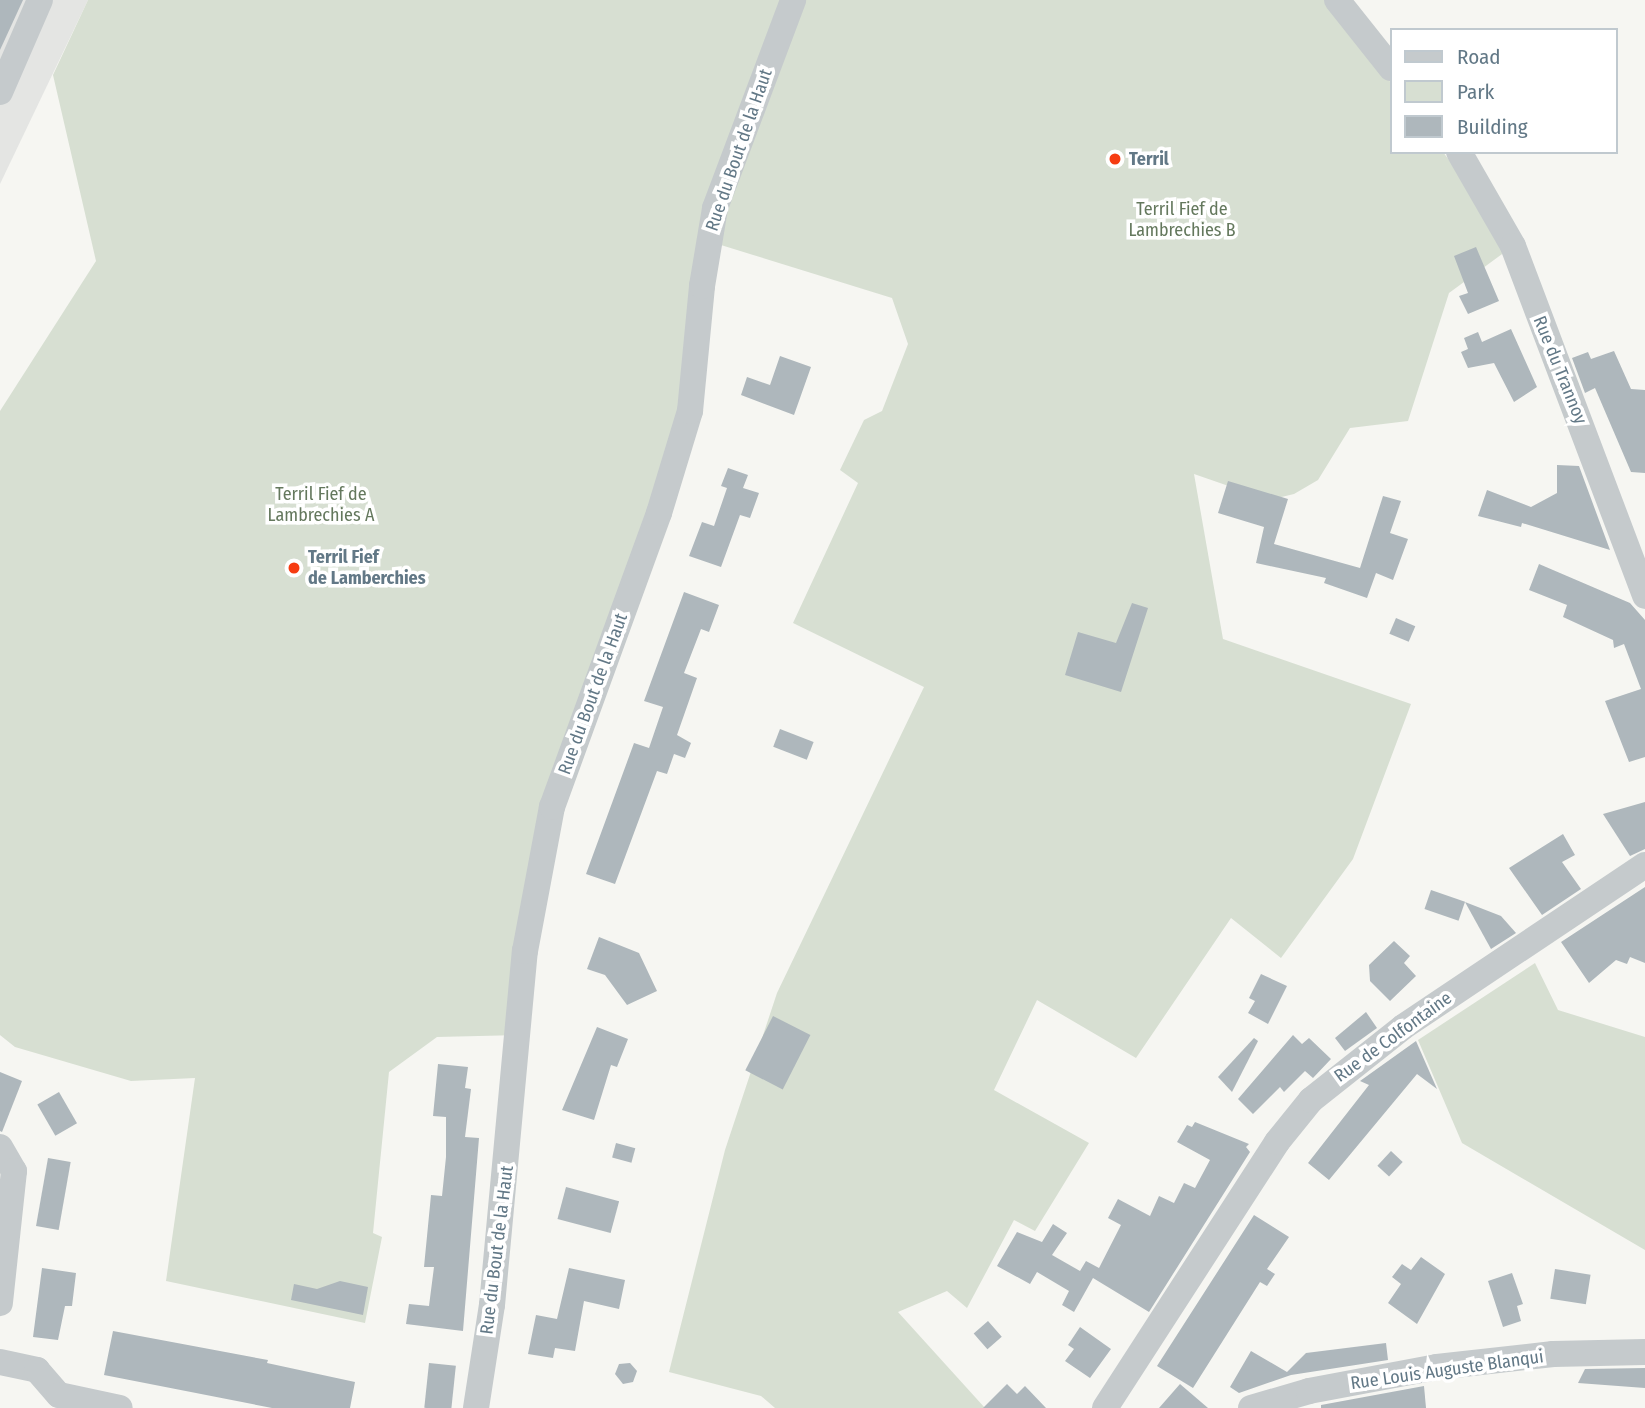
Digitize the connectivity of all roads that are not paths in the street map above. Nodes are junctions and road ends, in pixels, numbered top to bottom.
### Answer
1 (40, 0) edge
2 (793, 0) edge
3 (1336, 0) edge
4 (1390, 67) edge
5 (0, 92) edge
6 (1460, 154) edge
7 (1645, 596) edge
8 (1645, 865) edge
9 (0, 1147) edge
10 (0, 1303) edge
11 (1645, 1352) edge
12 (0, 1362) edge
13 (57, 1401) edge
14 (120, 1408) edge
15 (477, 1408) edge
16 (1105, 1408) edge
17 (1251, 1408) edge

1 - 5 street
2 - 15 street, Rue du Bout de la Haut
3 - 4 street
6 - 7 street, Rue du Trannoy
8 - 16 street, Rue de Colfontaine
9 - 10 street
11 - 17 street, Rue Louis Auguste Blanqui
12 - 13 street
13 - 14 street

